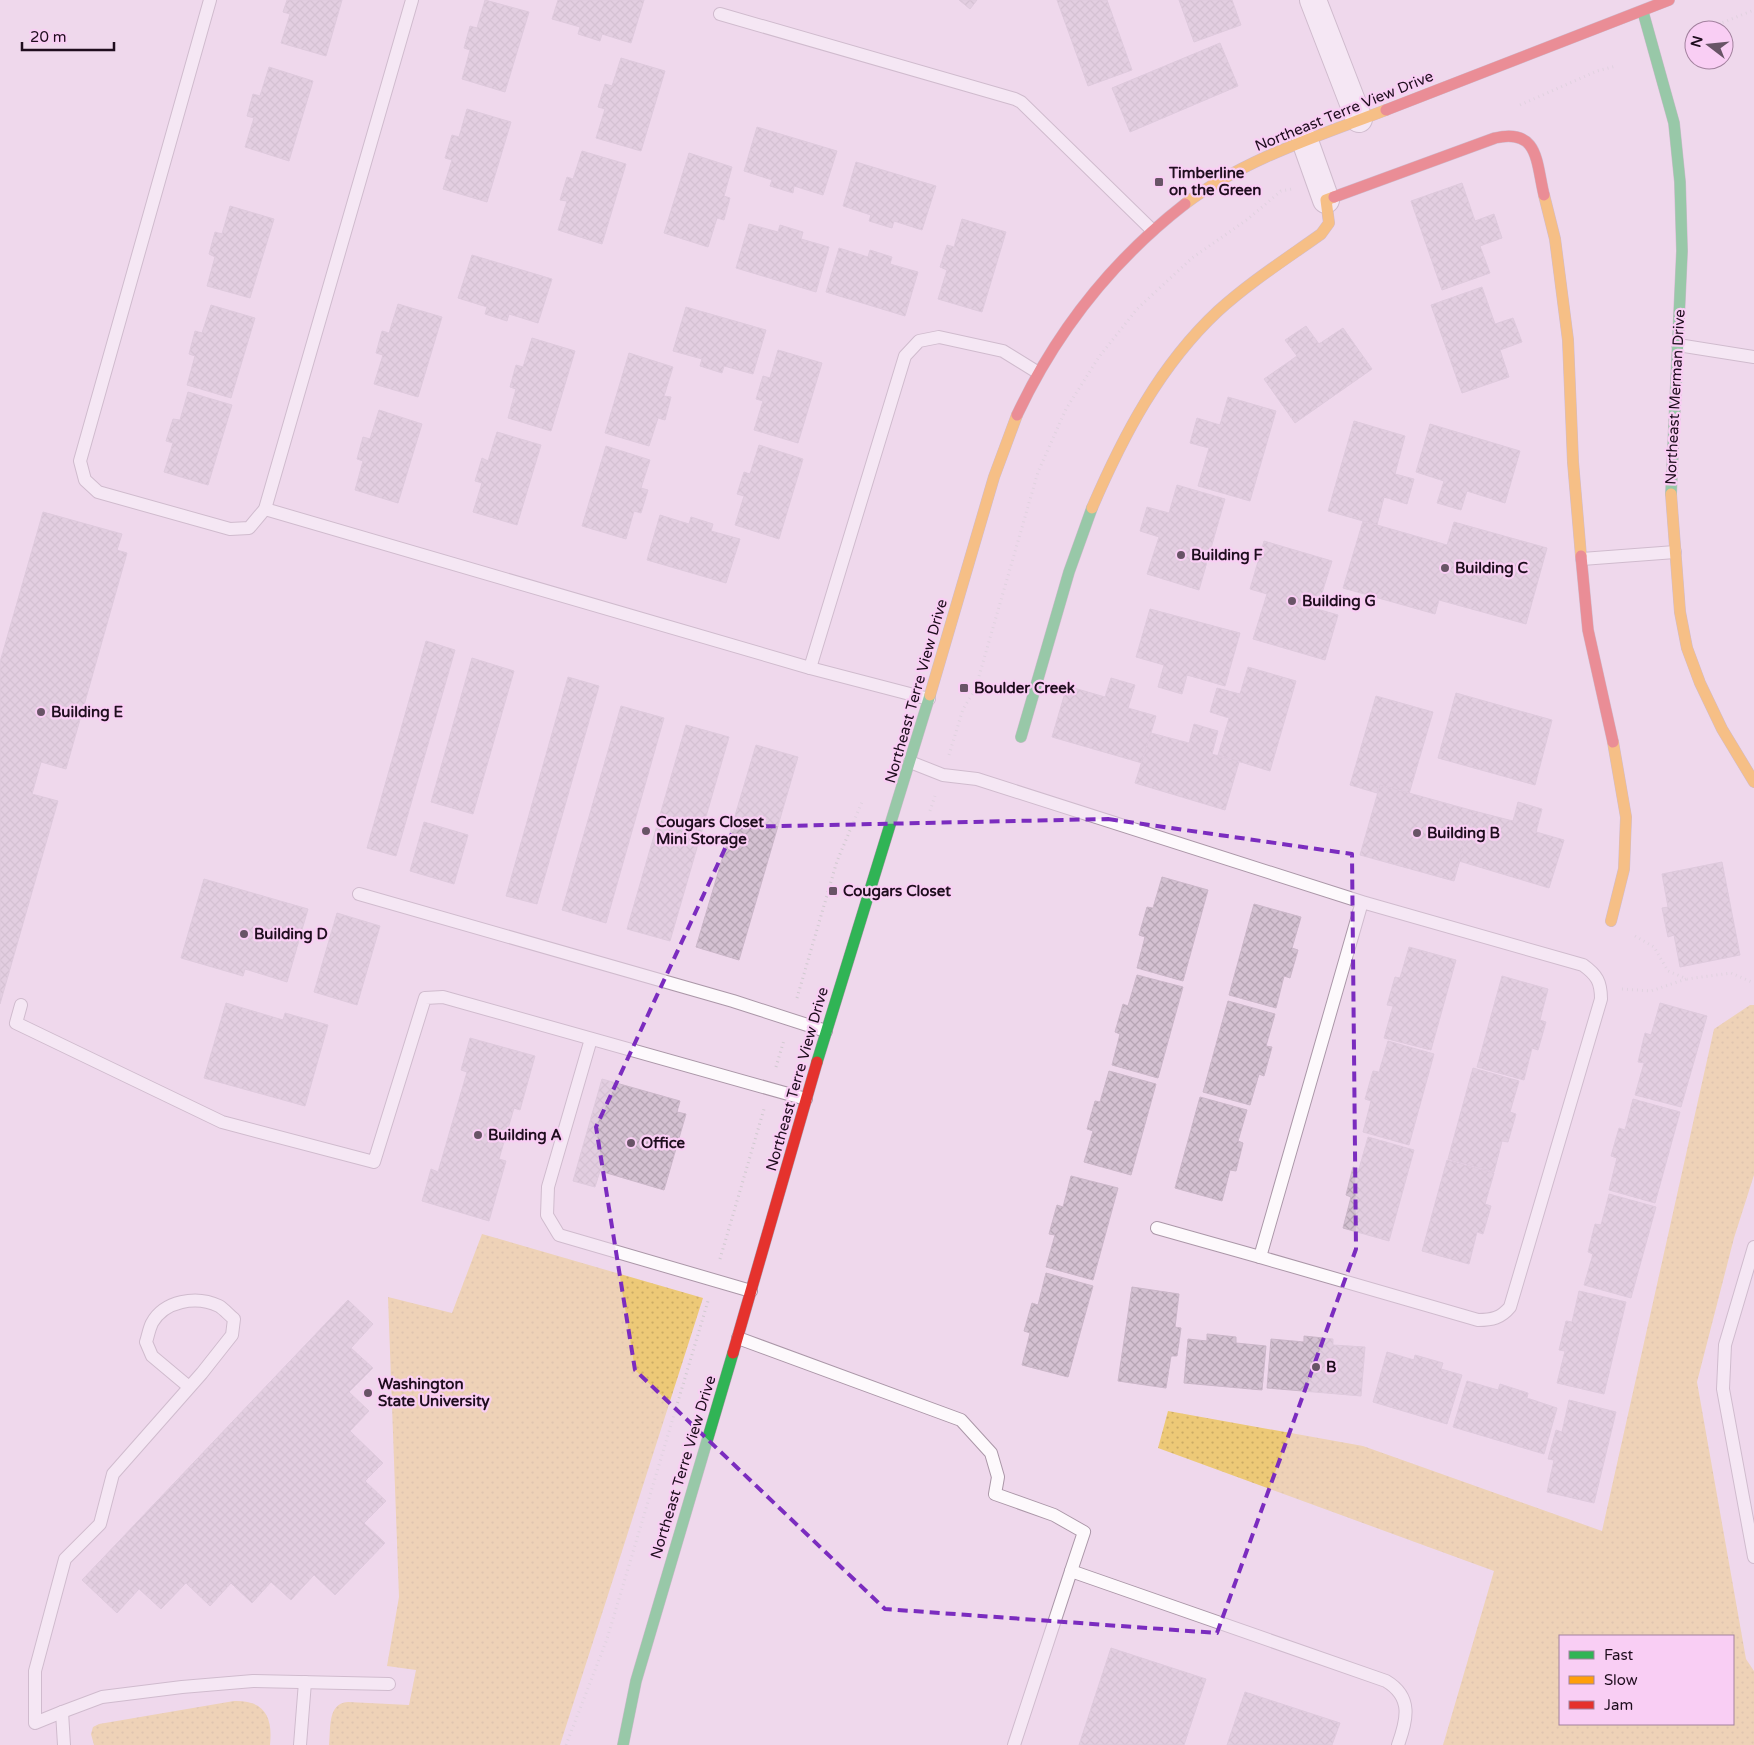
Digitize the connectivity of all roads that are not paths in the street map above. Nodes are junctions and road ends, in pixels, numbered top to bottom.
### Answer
1 (210, 0) edge
2 (412, 0) edge
3 (1313, 0) edge
4 (1669, 0) edge
5 (1640, 6) edge
6 (720, 14) dead end
7 (1359, 119) junction
8 (1305, 141) junction
9 (1326, 200) junction
10 (1152, 230) junction
11 (1678, 345) junction
12 (1754, 357) edge
13 (1037, 372) junction
14 (265, 509) junction
15 (1676, 552) junction
16 (1582, 559) junction
17 (810, 668) junction
18 (929, 699) junction
19 (1021, 737) dead end
20 (910, 762) junction
21 (1754, 782) edge
22 (359, 894) dead end
23 (1362, 902) junction
24 (1611, 921) road end
25 (21, 1005) dead end
26 (826, 1031) junction
27 (590, 1038) junction
28 (806, 1099) junction
29 (1157, 1228) dead end
30 (1754, 1247) edge
31 (1260, 1257) junction
32 (751, 1291) junction
33 (738, 1338) junction
34 (189, 1387) junction
35 (1754, 1557) edge
36 (1071, 1571) junction
37 (305, 1682) junction
38 (390, 1684) dead end
39 (62, 1712) junction
40 (64, 1745) edge
41 (300, 1745) edge
42 (623, 1745) edge
43 (1014, 1745) edge
44 (1398, 1745) edge

1 - 14 lane
2 - 14 lane
3 - 7 street
4 - 5 street, Northeast Terre View Drive
5 - 7 street, Northeast Terre View Drive
5 - 11 street, Northeast Merman Drive
6 - 10 lane
7 - 8 street, Northeast Terre View Drive
8 - 9 street
8 - 10 street, Northeast Terre View Drive
9 - 16 street
9 - 19 street
10 - 13 street, Northeast Terre View Drive
11 - 12 lane
11 - 15 street, Northeast Merman Drive
13 - 17 lane
13 - 18 street, Northeast Terre View Drive
14 - 17 lane
15 - 16 lane
15 - 21 street, Northeast Merman Drive
16 - 24 street
17 - 18 lane
18 - 20 street, Northeast Terre View Drive
20 - 23 lane
20 - 26 street, Northeast Terre View Drive
22 - 26 lane
23 - 31 lane
23 - 31 lane
25 - 27 lane
26 - 28 street, Northeast Terre View Drive
27 - 28 lane
27 - 32 lane
28 - 32 street, Northeast Terre View Drive
29 - 31 lane
30 - 35 lane
32 - 33 street, Northeast Terre View Drive
33 - 36 lane
33 - 42 street, Northeast Terre View Drive
34 - 34 lane
34 - 39 lane
36 - 43 lane
36 - 44 lane
37 - 38 lane
37 - 39 lane
37 - 41 lane
39 - 40 lane

